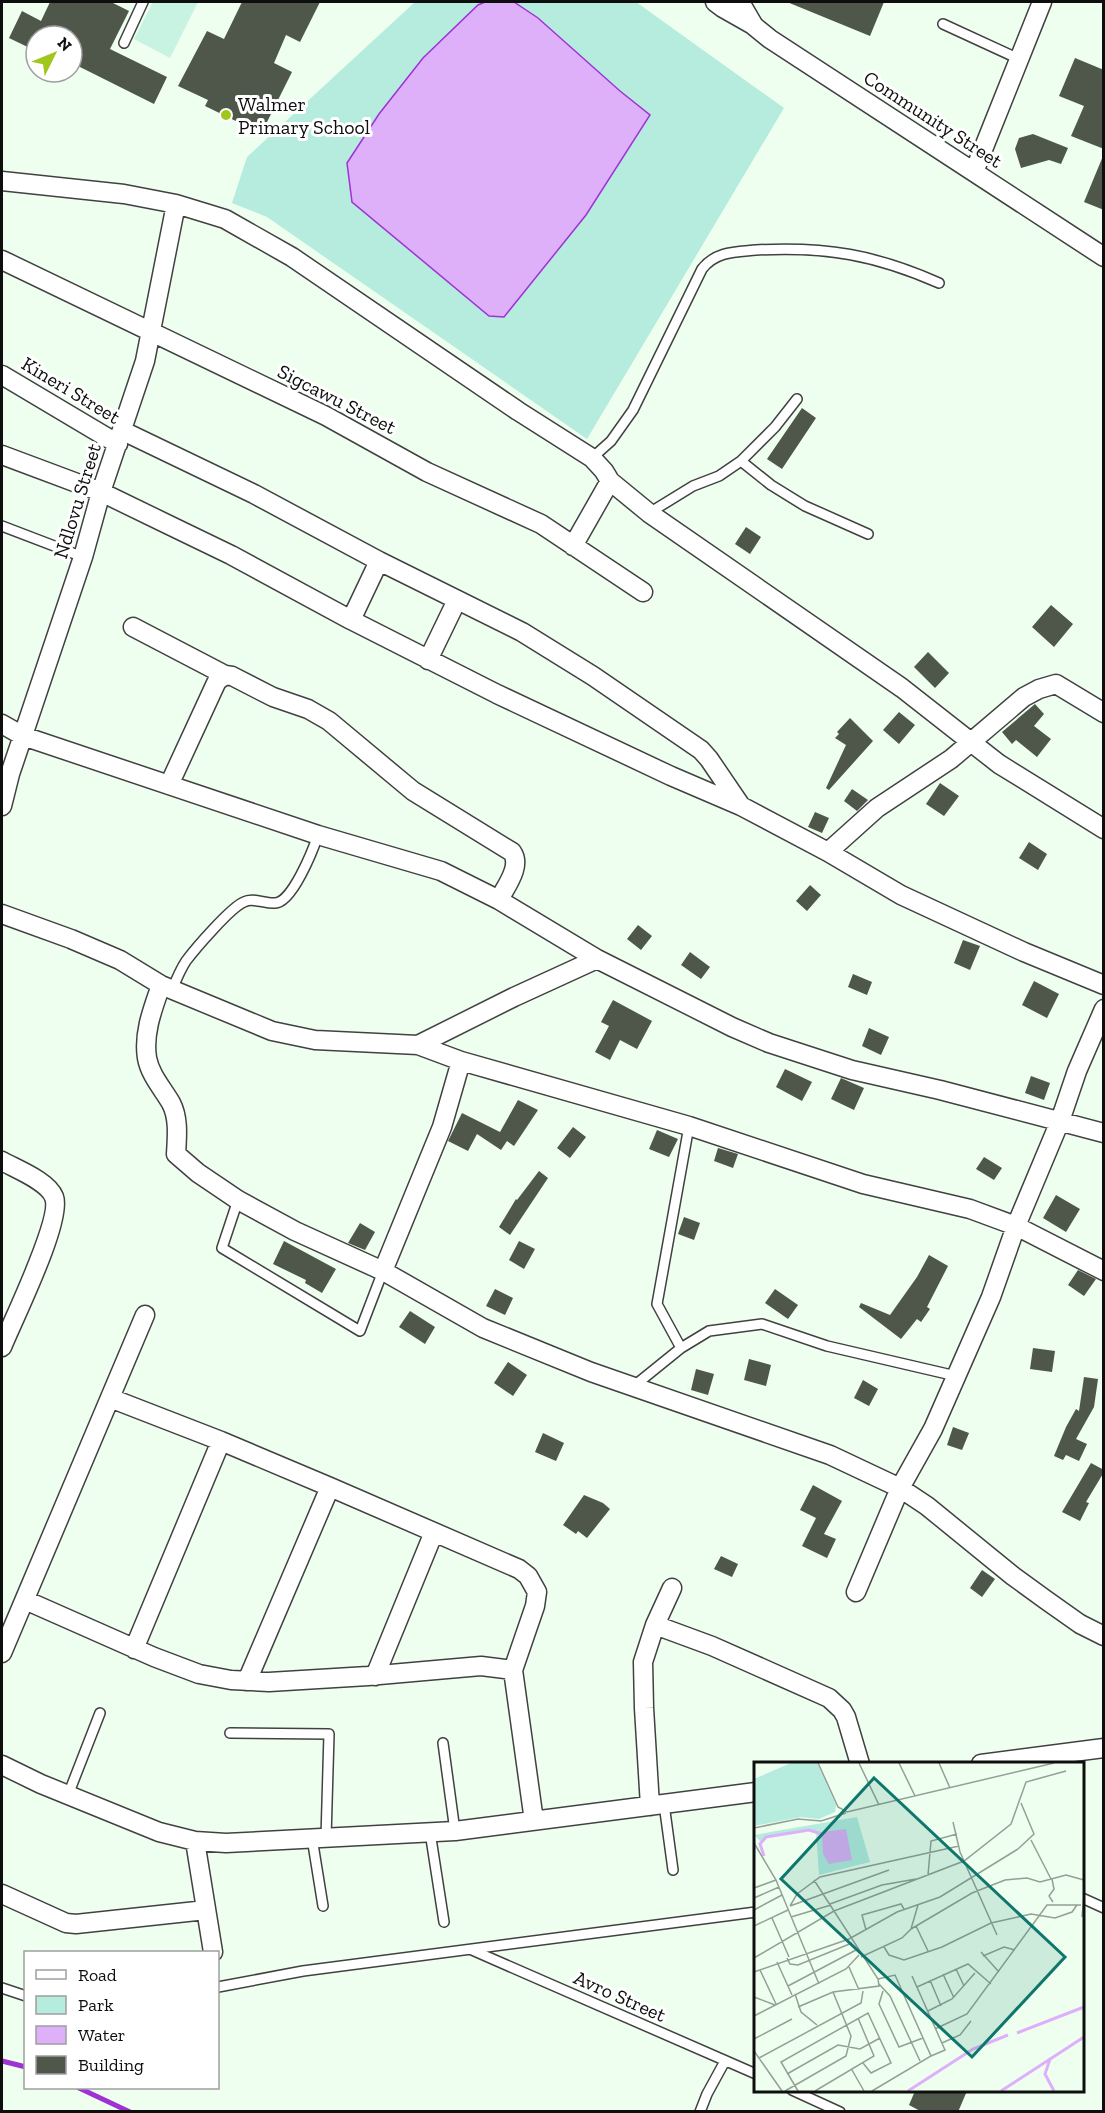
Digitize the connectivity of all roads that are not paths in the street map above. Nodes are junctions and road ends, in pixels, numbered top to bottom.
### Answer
1 (143, 2) edge
2 (715, 2) edge
3 (1042, 2) edge
4 (746, 13) edge
5 (944, 24) dead end
6 (124, 43) dead end
7 (1019, 58) junction
8 (974, 172) junction
9 (2, 182) edge
10 (176, 204) junction
11 (1104, 257) edge
12 (2, 260) edge
13 (939, 283) dead end
14 (152, 332) junction
15 (2, 375) edge
16 (798, 399) dead end
17 (120, 437) junction
18 (2, 455) edge
19 (592, 458) junction
20 (741, 461) junction
21 (610, 481) junction
22 (101, 492) junction
23 (649, 513) junction
24 (2, 526) edge
25 (868, 534) dead end
26 (573, 546) junction
27 (83, 556) junction
28 (379, 561) junction
29 (643, 591) dead end
30 (457, 600) junction
31 (351, 620) junction
32 (133, 627) dead end
33 (428, 660) junction
34 (225, 675) junction
35 (1104, 713) edge
36 (2, 724) edge
37 (23, 736) junction
38 (971, 742) junction
39 (6, 772) edge
40 (169, 785) junction
41 (2, 806) edge
42 (741, 806) junction
43 (1104, 829) edge
44 (318, 836) junction
45 (828, 852) junction
46 (499, 900) junction
47 (2, 914) edge
48 (597, 959) junction
49 (1104, 985) edge
50 (167, 988) junction
51 (1104, 1009) edge
52 (418, 1045) junction
53 (461, 1061) junction
54 (1059, 1121) junction
55 (689, 1126) junction
56 (1104, 1133) edge
57 (2, 1161) edge
58 (238, 1200) junction
59 (1016, 1226) junction
60 (1104, 1270) edge
61 (383, 1271) junction
62 (145, 1315) dead end
63 (2, 1347) edge
64 (681, 1348) junction
65 (956, 1376) junction
66 (633, 1388) junction
67 (110, 1398) junction
68 (221, 1441) junction
69 (330, 1486) junction
70 (900, 1488) junction
71 (434, 1532) junction
72 (672, 1588) dead end
73 (856, 1592) dead end
74 (25, 1599) junction
75 (655, 1625) junction
76 (1104, 1636) edge
77 (134, 1649) junction
78 (2, 1653) edge
79 (513, 1670) junction
80 (375, 1676) junction
81 (248, 1681) junction
82 (100, 1713) dead end
83 (230, 1733) dead end
84 (443, 1743) dead end
85 (1104, 1748) edge
86 (859, 1762) edge
87 (1008, 1762) edge
88 (2, 1765) edge
89 (754, 1792) edge
90 (68, 1795) junction
91 (657, 1805) junction
92 (534, 1821) junction
93 (455, 1831) junction
94 (430, 1832) junction
95 (319, 1838) junction
96 (195, 1841) junction
97 (673, 1870) dead end
98 (2, 1894) edge
99 (1084, 1898) edge
100 (323, 1906) dead end
101 (1104, 1908) edge
102 (206, 1910) junction
103 (754, 1912) edge
104 (444, 1922) dead end
105 (470, 1949) junction
106 (213, 1951) edge
107 (219, 1987) edge
108 (2, 1988) edge
109 (24, 1995) edge
110 (725, 2061) junction
111 (754, 2073) edge
112 (794, 2092) edge
113 (700, 2112) edge
114 (840, 2112) edge

1 - 6 lane
2 - 4 street, Community Street
3 - 7 street
4 - 8 street, Community Street
5 - 7 lane
7 - 8 street
8 - 11 street, Community Street
9 - 10 street
10 - 14 street, Ndlovu Street
10 - 19 street
12 - 14 street, Sigcawu Street
13 - 19 lane
14 - 17 street, Ndlovu Street
14 - 26 street, Sigcawu Street
15 - 17 street, Kineri Street
16 - 20 lane
17 - 22 street, Ndlovu Street
17 - 28 street, Kineri Street
18 - 22 street
19 - 21 street
20 - 23 lane
20 - 25 lane
21 - 23 street
21 - 26 street
22 - 27 street, Ndlovu Street
22 - 31 street
23 - 38 street
24 - 27 lane
26 - 29 street, Sigcawu Street
27 - 37 street, Ndlovu Street
28 - 30 street, Kineri Street
28 - 31 street
30 - 33 street
30 - 42 street, Kineri Street
31 - 33 street
32 - 34 street
33 - 42 street
34 - 40 street
34 - 46 street
35 - 38 street
36 - 37 street
37 - 39 street, Ndlovu Street
37 - 40 street
38 - 43 street
38 - 45 street
39 - 41 street, Ndlovu Street
40 - 44 street
42 - 45 street
44 - 46 street
44 - 50 lane
45 - 49 street
46 - 48 street
47 - 50 street
48 - 52 street
48 - 54 street
50 - 52 street
50 - 58 street
51 - 54 street
52 - 53 street
53 - 55 street
53 - 61 street
54 - 56 street
54 - 59 street
55 - 59 street
55 - 64 lane
57 - 63 street
58 - 61 street
58 - 61 lane
59 - 60 street
59 - 65 street
61 - 66 street
62 - 67 street
64 - 65 lane
64 - 66 lane
65 - 70 street
66 - 70 street
67 - 68 street
67 - 74 street
68 - 69 street
68 - 77 street
69 - 71 street
69 - 81 street
70 - 73 street
70 - 76 street
71 - 79 street
71 - 80 street
72 - 75 street
74 - 77 street
74 - 78 street
75 - 86 street
75 - 91 street
77 - 81 street
79 - 80 street
79 - 92 street
80 - 81 street
82 - 90 lane
83 - 95 lane
84 - 93 lane
85 - 87 street
88 - 90 street
89 - 91 street
90 - 96 street
91 - 92 street
91 - 97 lane
92 - 93 street
93 - 94 street
94 - 95 street
94 - 104 lane
95 - 96 street
95 - 100 lane
96 - 102 street
98 - 102 street
99 - 101 lane
102 - 106 street
103 - 105 lane
105 - 107 lane
105 - 110 lane, Avro Street
108 - 109 lane
110 - 111 lane, Avro Street
110 - 113 lane
112 - 114 lane

